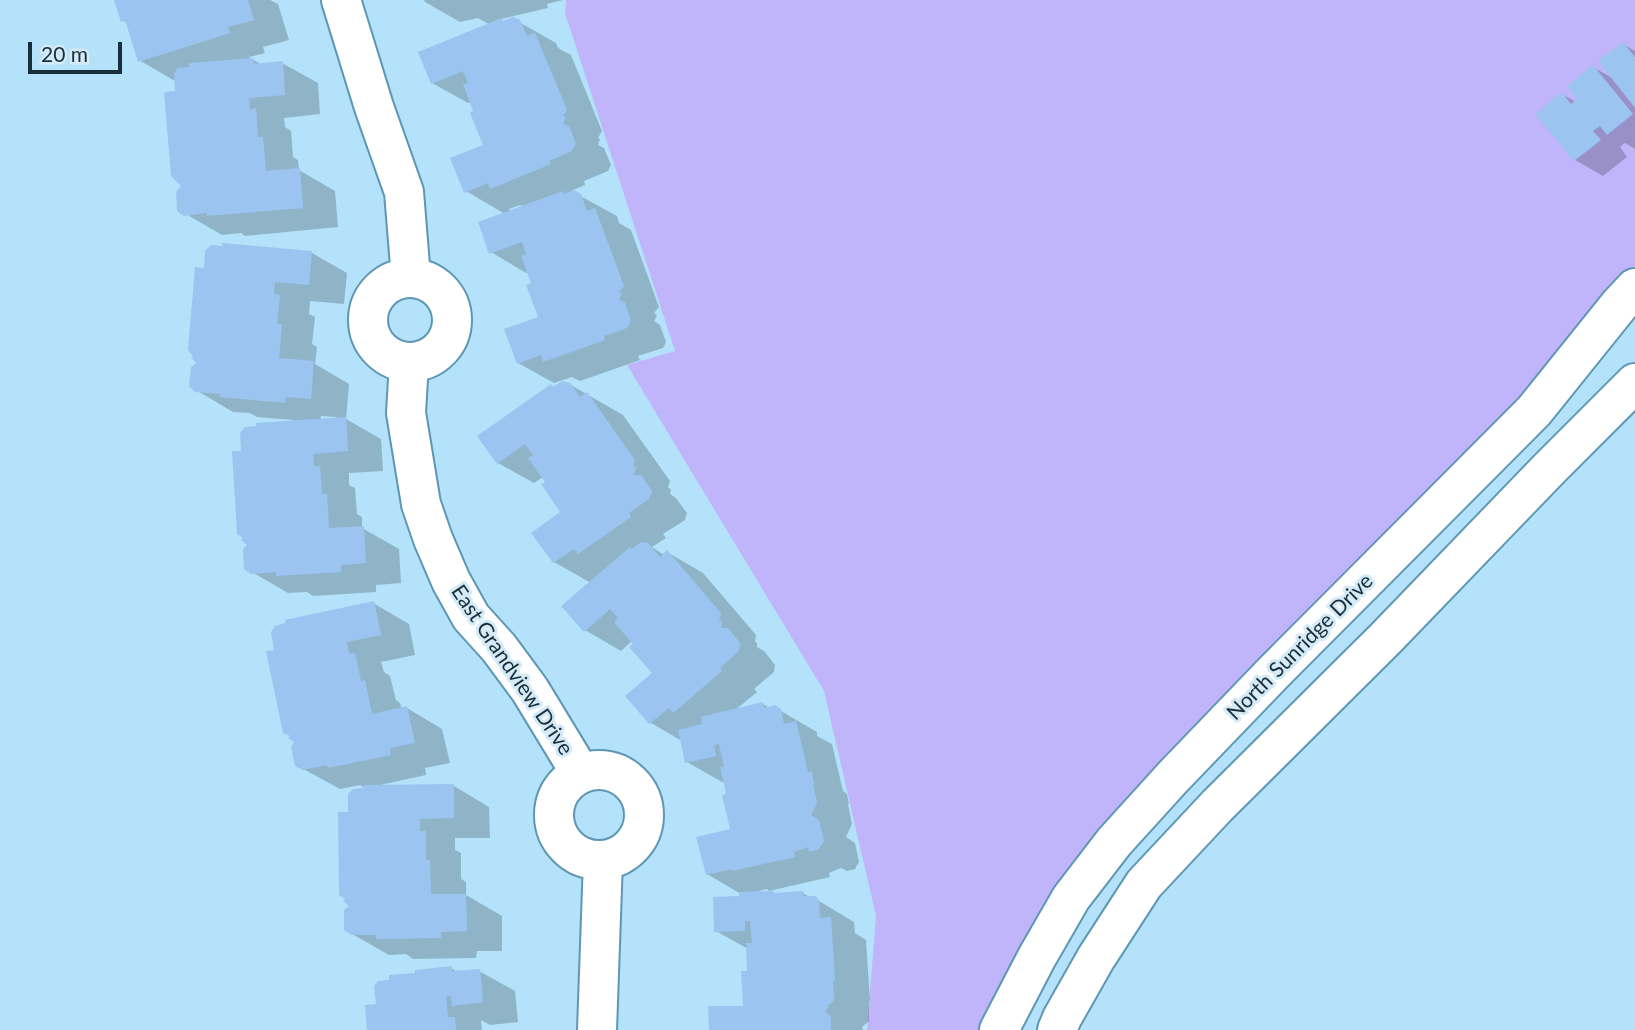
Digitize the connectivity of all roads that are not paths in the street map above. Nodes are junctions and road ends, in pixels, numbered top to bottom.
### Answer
1 (341, 0) edge
2 (411, 278) junction
3 (1635, 288) edge
4 (409, 362) junction
5 (1635, 383) edge
6 (581, 774) junction
7 (603, 860) junction
8 (597, 1030) edge
9 (999, 1030) edge
10 (1057, 1030) edge

1 - 2 street
2 - 4 street
2 - 4 street
3 - 9 street, North Sunridge Drive
4 - 6 street, East Grandview Drive
5 - 10 street
6 - 7 street
6 - 7 street
7 - 8 street

